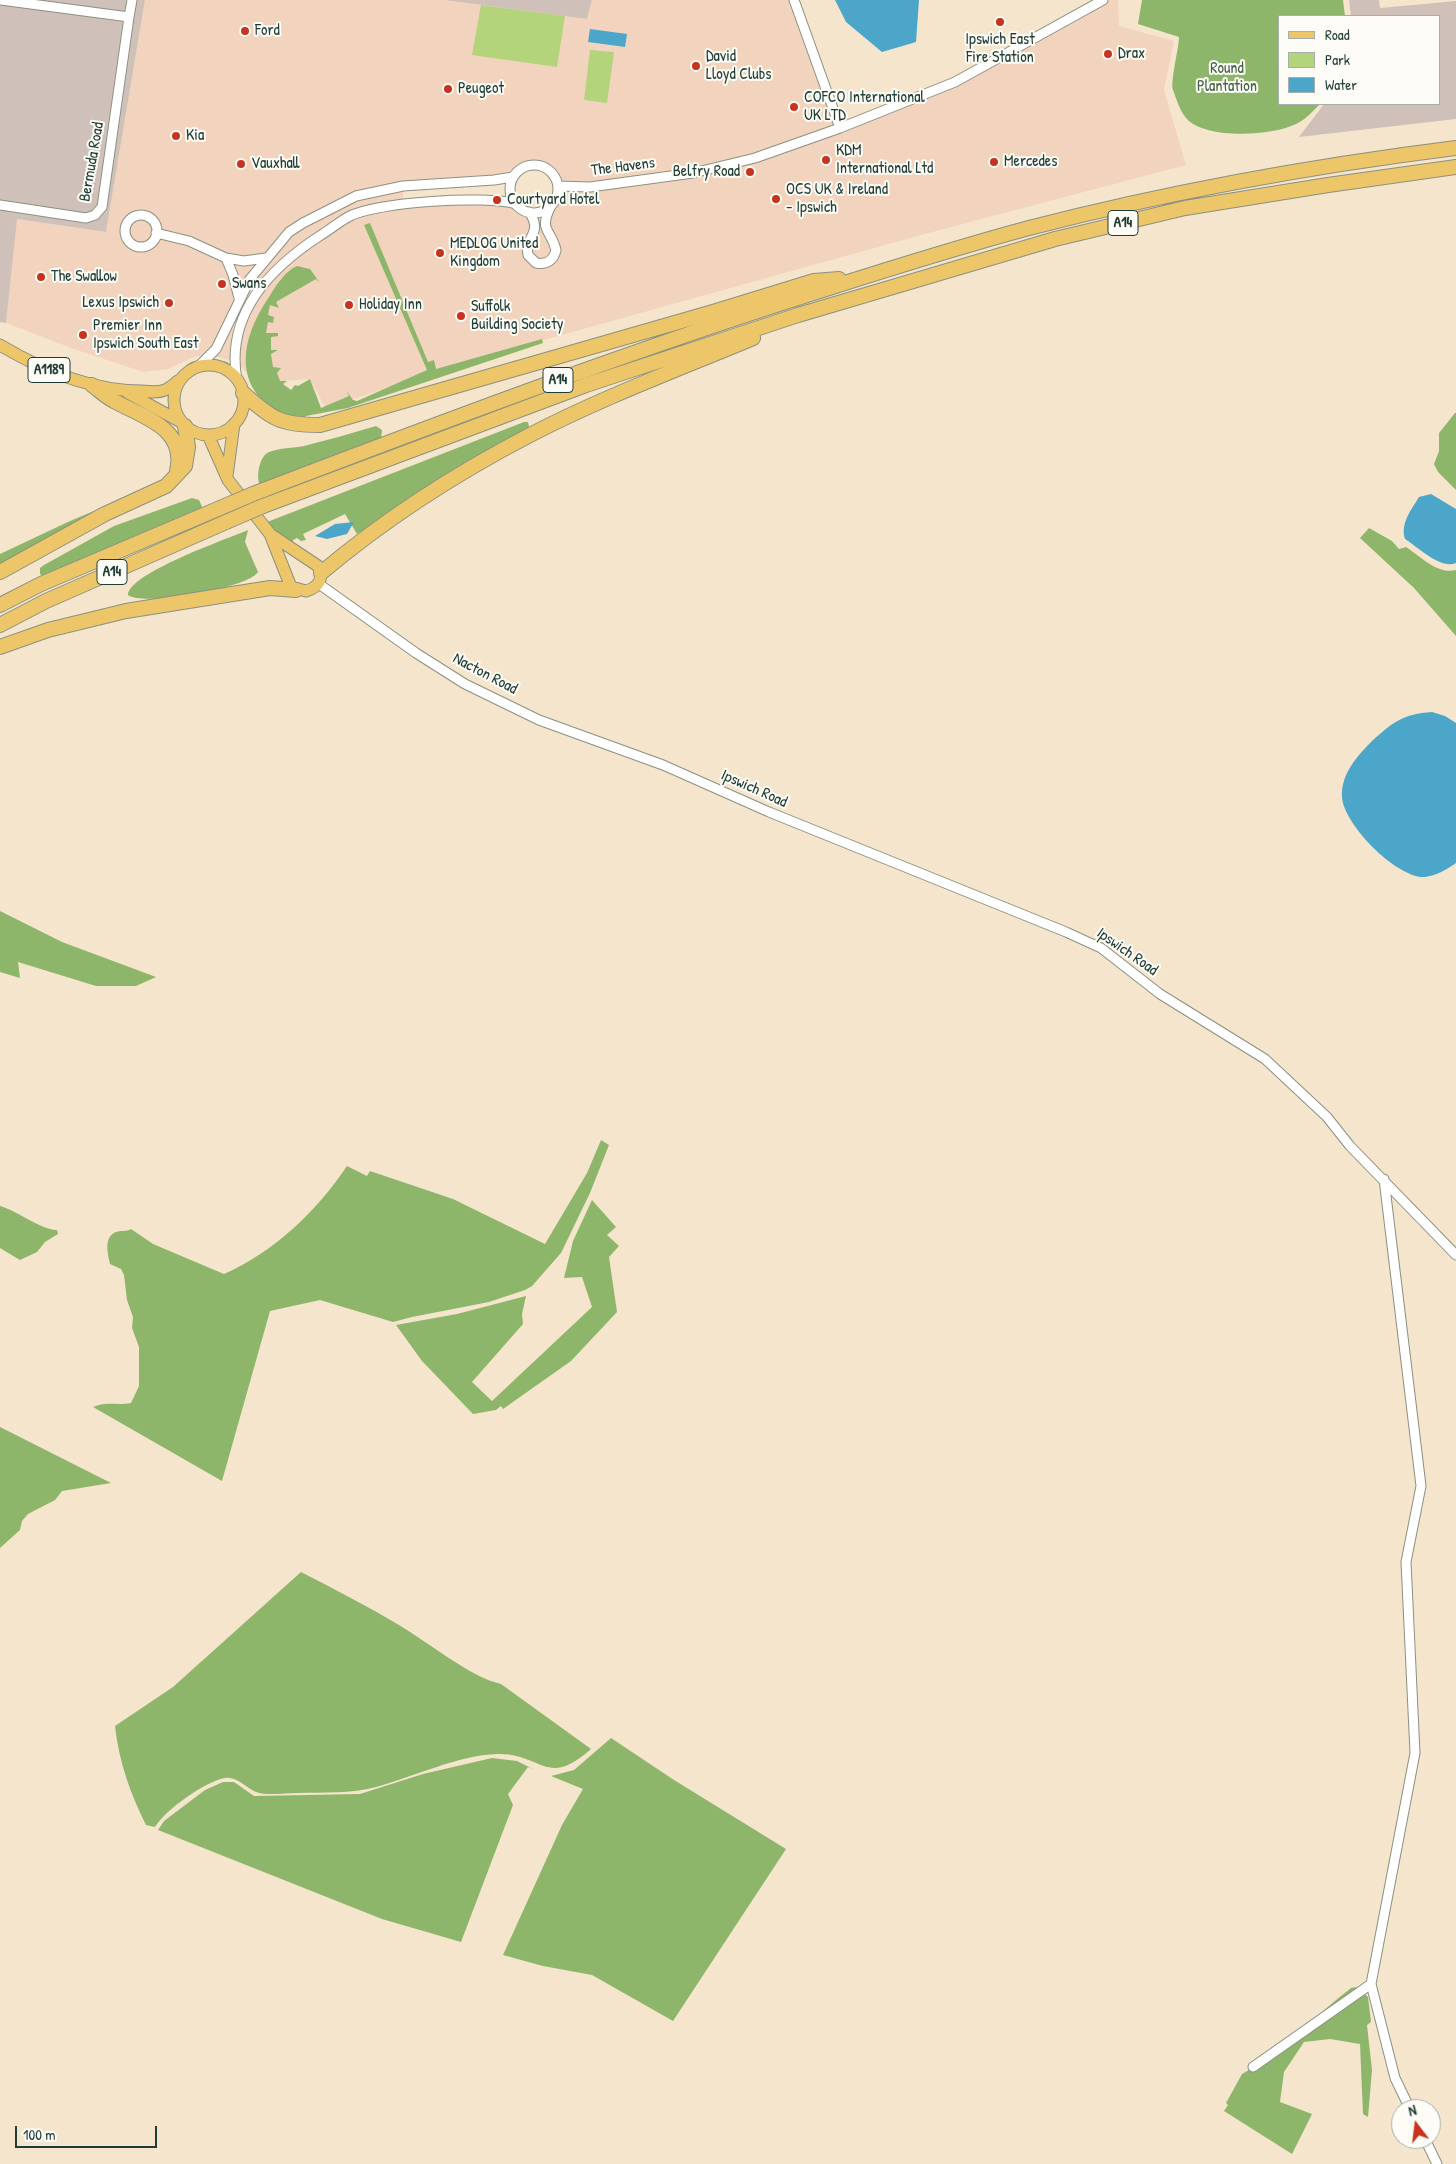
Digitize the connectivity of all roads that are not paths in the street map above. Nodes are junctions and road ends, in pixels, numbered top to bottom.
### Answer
1 (1, 0) edge
2 (132, 0) edge
3 (794, 0) edge
4 (1103, 0) edge
5 (130, 17) junction
6 (840, 128) junction
7 (1456, 148) edge
8 (1456, 167) edge
9 (513, 177) junction
10 (558, 186) junction
11 (516, 204) junction
12 (0, 205) edge
13 (551, 206) junction
14 (528, 212) junction
15 (156, 233) dead end
16 (226, 258) junction
17 (266, 258) junction
18 (867, 276) junction
19 (239, 298) junction
20 (798, 314) junction
21 (0, 345) edge
22 (198, 367) junction
23 (181, 378) junction
24 (237, 380) junction
25 (92, 385) junction
26 (125, 391) junction
27 (243, 393) junction
28 (183, 424) junction
29 (234, 424) junction
30 (208, 435) junction
31 (176, 477) junction
32 (228, 480) junction
33 (270, 534) junction
34 (0, 572) edge
35 (320, 578) junction
36 (296, 590) junction
37 (0, 605) edge
38 (0, 624) edge
39 (0, 648) edge
40 (653, 762) joint
41 (1384, 1179) junction
42 (1456, 1255) edge
43 (1371, 1984) junction
44 (1253, 2066) dead end
45 (1405, 2099) edge
46 (1429, 2149) edge
47 (1436, 2164) edge

1 - 5 street
2 - 5 street, Bermuda Road
3 - 6 street
4 - 6 street, The Havens
5 - 12 street, Bermuda Road
6 - 10 street, The Havens
7 - 18 highway, A14
8 - 20 highway, A14
9 - 10 street
9 - 11 street
9 - 17 street
10 - 13 street
11 - 14 street
11 - 24 street
13 - 14 street
13 - 14 street
15 - 16 street
16 - 17 street
16 - 19 street
17 - 19 street
18 - 27 highway, A14
18 - 37 highway, A14, bridge
19 - 22 street
20 - 35 highway, A14
20 - 38 highway, A14, bridge
21 - 25 main road, A1189
22 - 23 main road
22 - 24 main road
23 - 26 main road, A1189
23 - 28 main road
24 - 27 main road
25 - 26 main road, A1189
25 - 31 highway
26 - 28 main road, A1189
27 - 29 main road
28 - 30 main road
28 - 31 highway
29 - 30 main road
29 - 32 main road
30 - 32 main road
31 - 34 highway
32 - 33 main road
33 - 35 main road
33 - 36 main road
35 - 36 main road
35 - 40 street, Nacton Road
36 - 39 highway
40 - 41 street, Ipswich Road
41 - 42 street, Ipswich Road
41 - 43 street
43 - 44 street
43 - 45 street
46 - 47 street

